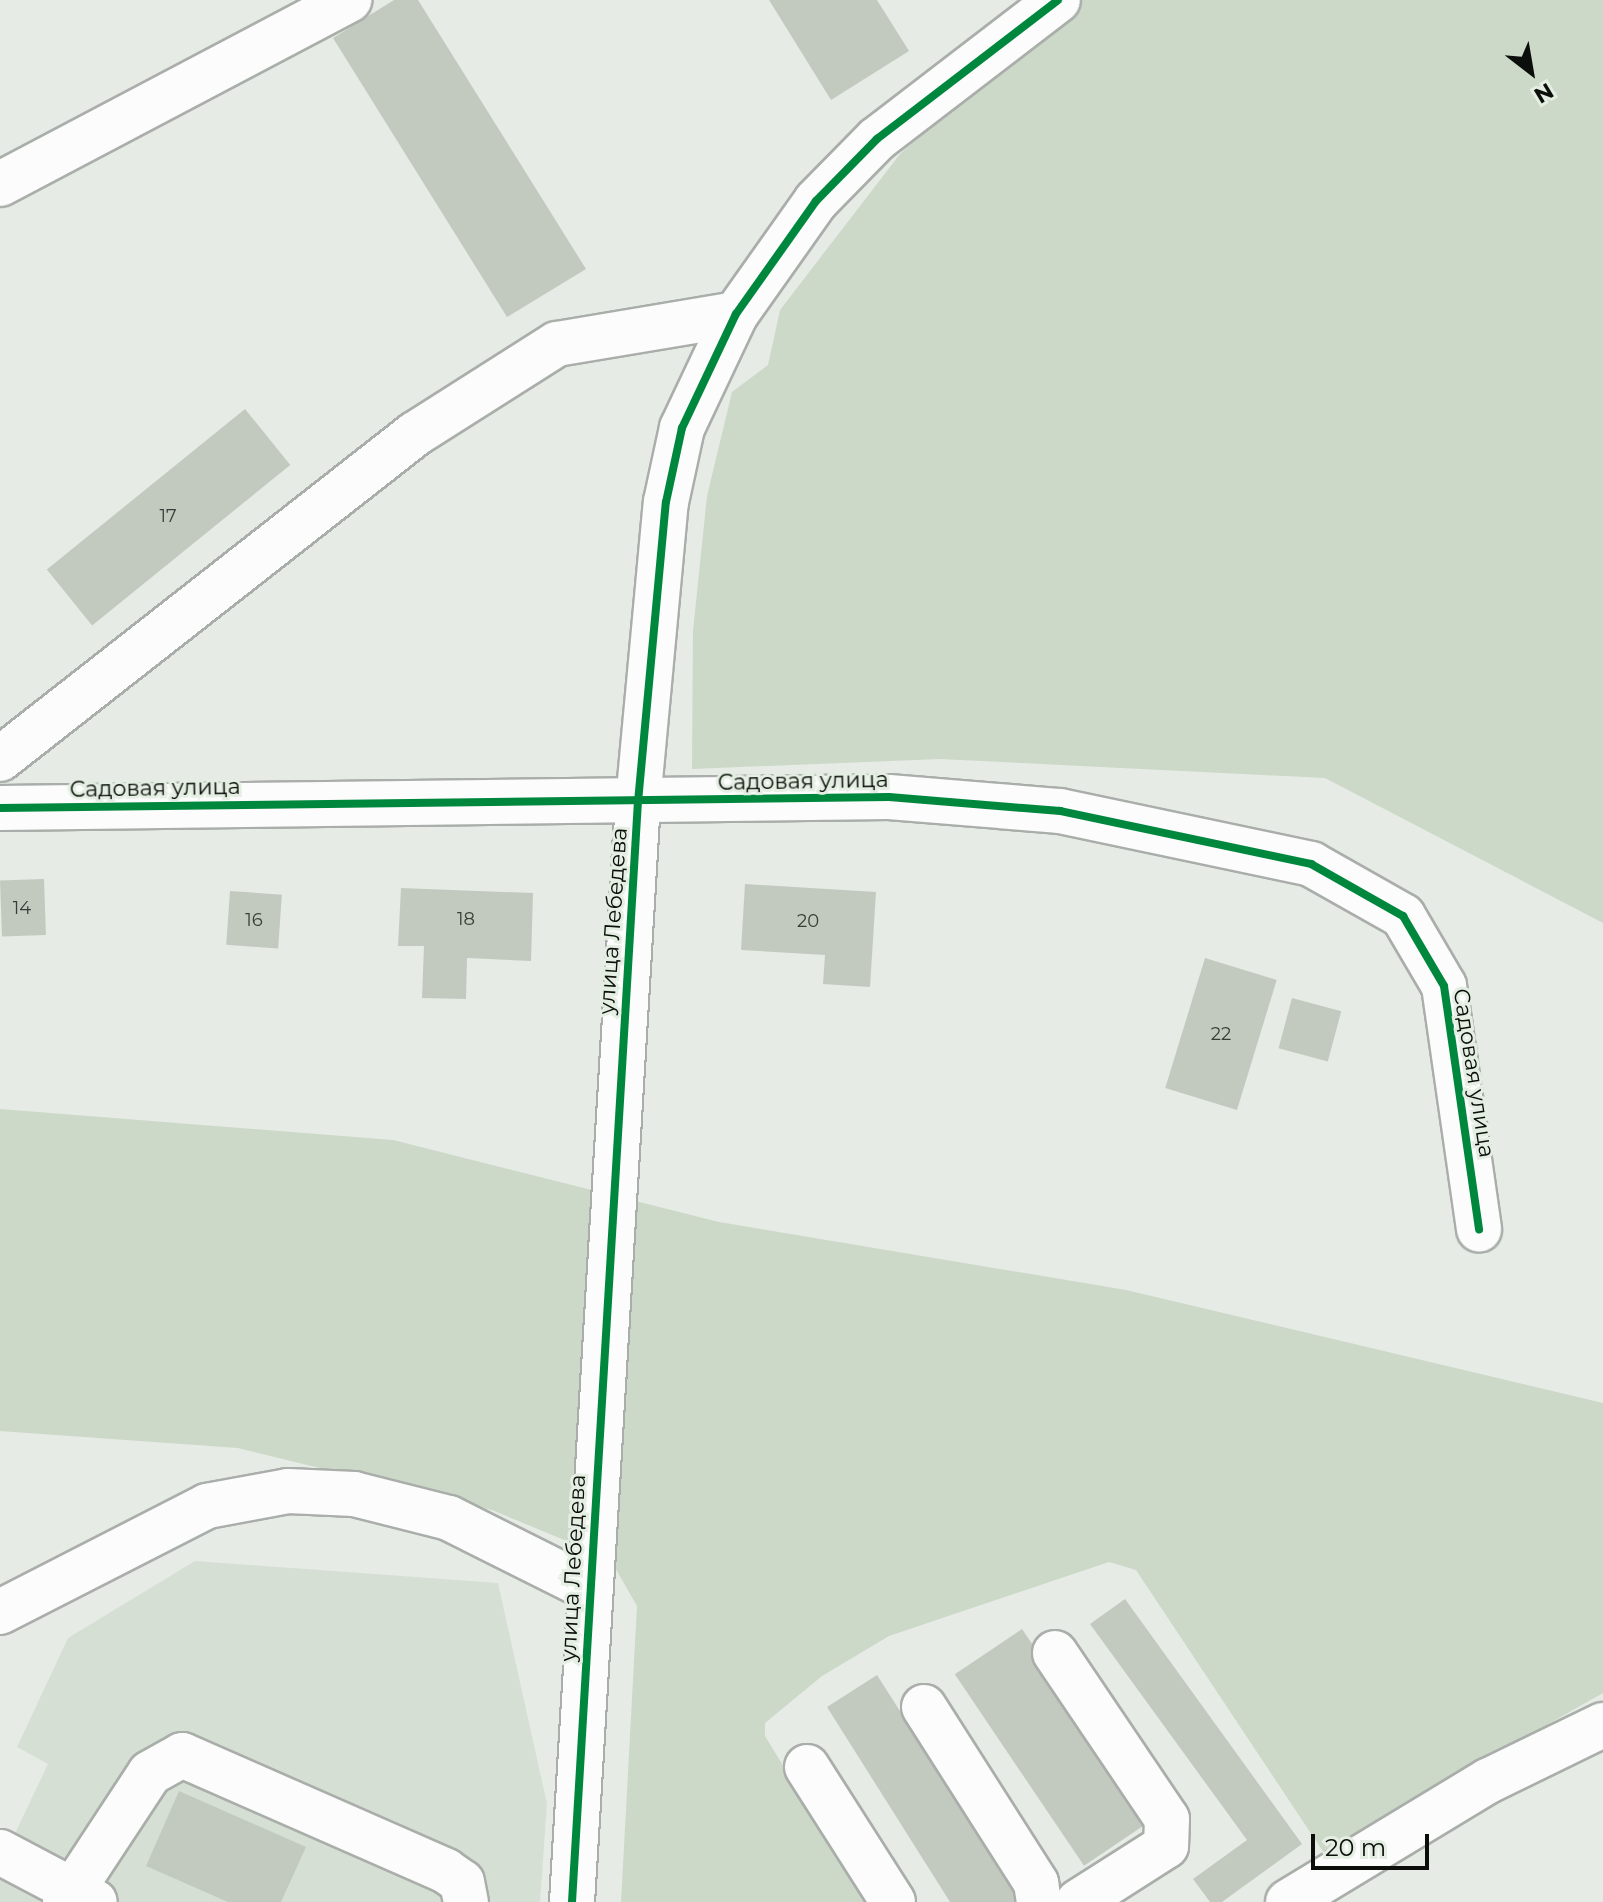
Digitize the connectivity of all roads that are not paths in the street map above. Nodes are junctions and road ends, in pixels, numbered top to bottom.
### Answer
1 (349, 0) edge
2 (1058, 0) edge
3 (0, 184) edge
4 (736, 314) junction
5 (0, 759) edge
6 (638, 802) junction
7 (0, 808) edge
8 (1479, 1230) dead end
9 (589, 1588) junction
10 (0, 1612) edge
11 (1055, 1653) dead end
12 (924, 1707) dead end
13 (1603, 1725) edge
14 (807, 1767) dead end
15 (2, 1853) edge
16 (77, 1899) edge
17 (466, 1902) edge
18 (572, 1902) edge
19 (893, 1902) edge
20 (1039, 1902) edge
21 (1078, 1902) edge
22 (1288, 1902) edge

1 - 3 street
2 - 4 street, улица Лебедева
4 - 5 street
4 - 6 street, улица Лебедева
6 - 7 street, Садовая улица
6 - 8 street, Садовая улица
6 - 9 street, улица Лебедева
9 - 10 street
9 - 18 street, улица Лебедева
11 - 21 street
12 - 20 street
13 - 22 street
14 - 19 street
15 - 16 street
16 - 17 street

